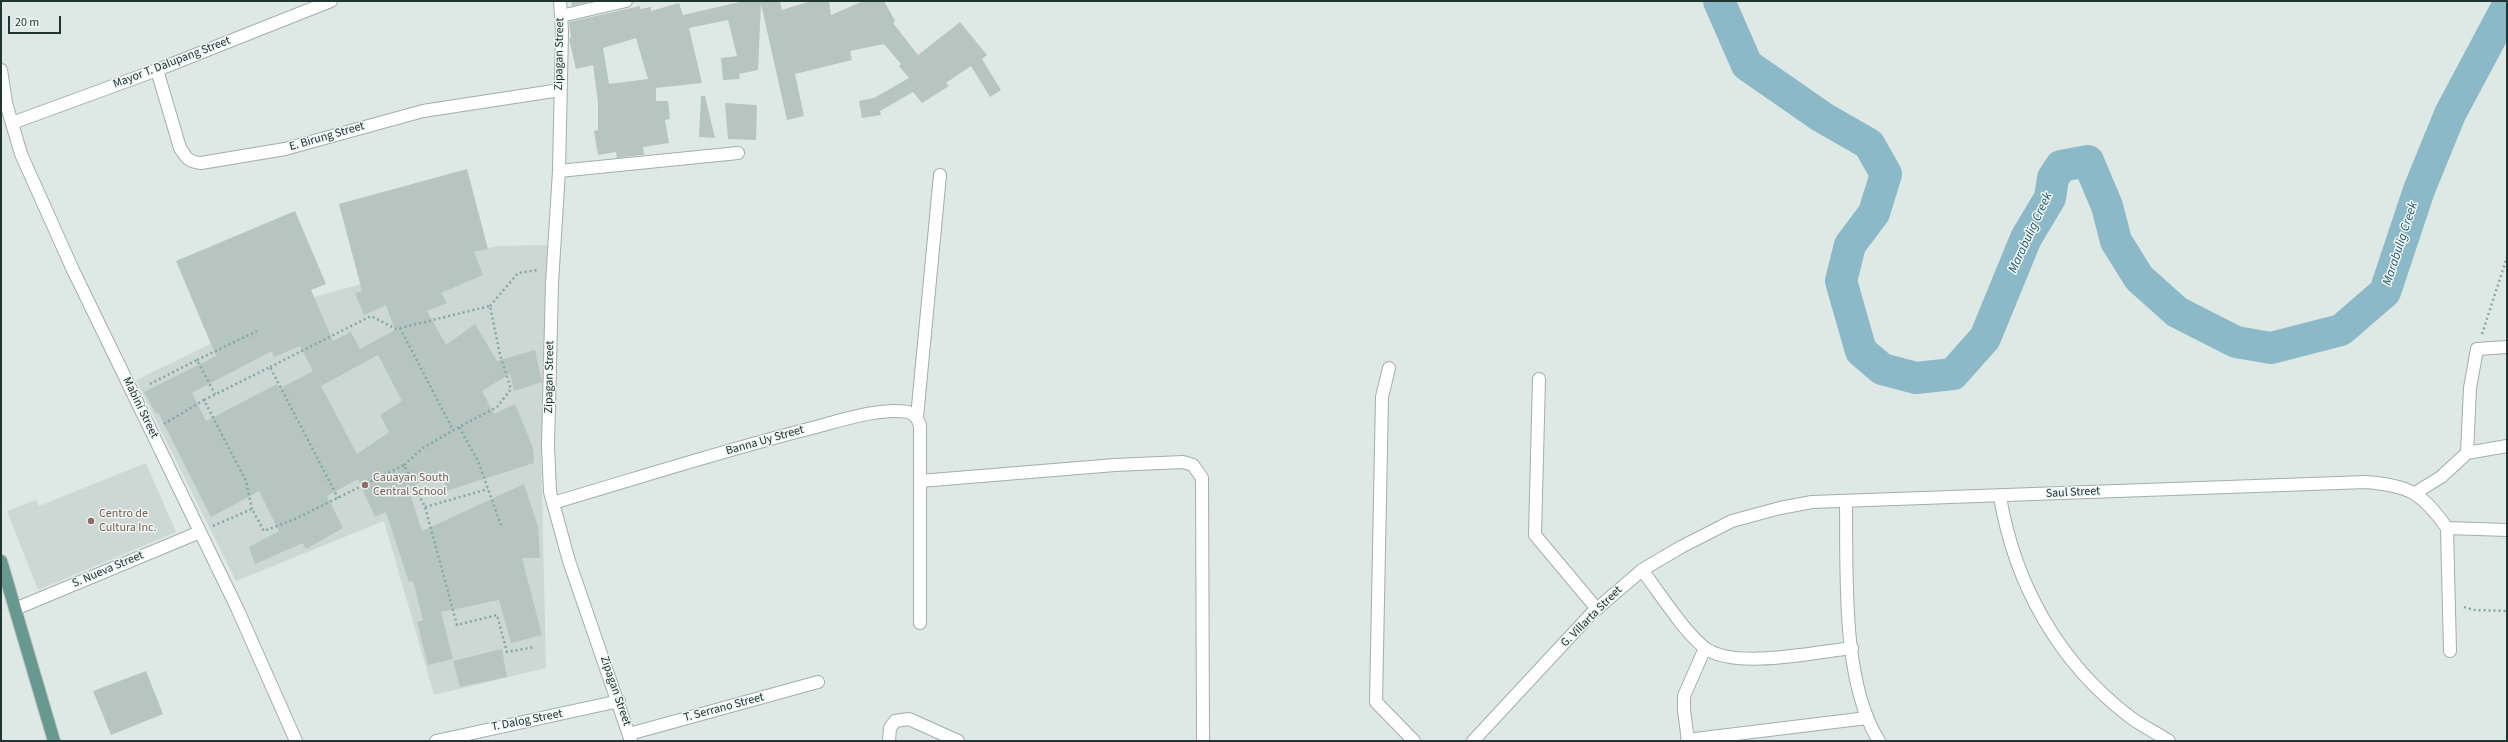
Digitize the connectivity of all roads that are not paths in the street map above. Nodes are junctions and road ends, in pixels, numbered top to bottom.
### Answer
1 (330, 1) edge
2 (560, 1) edge
3 (626, 1) edge
4 (561, 16) junction
5 (1, 70) edge
6 (157, 70) junction
7 (560, 90) junction
8 (4, 103) edge
9 (12, 123) junction
10 (738, 153) dead end
11 (559, 170) junction
12 (940, 175) dead end
13 (2507, 347) edge
14 (1389, 368) dead end
15 (1539, 379) dead end
16 (917, 417) junction
17 (2507, 446) edge
18 (2467, 453) junction
19 (920, 481) junction
20 (2415, 492) junction
21 (2000, 497) junction
22 (1846, 502) junction
23 (553, 504) junction
24 (1732, 521) joint
25 (2447, 528) junction
26 (2507, 530) edge
27 (200, 532) junction
28 (1, 561) edge
29 (1642, 570) junction
30 (15, 609) junction
31 (1597, 609) junction
32 (920, 623) dead end
33 (1705, 648) junction
34 (1852, 648) junction
35 (2450, 651) dead end
36 (818, 682) dead end
37 (619, 701) junction
38 (1867, 718) junction
39 (630, 738) edge
40 (1687, 740) edge
41 (54, 741) edge
42 (296, 741) edge
43 (436, 741) edge
44 (889, 741) edge
45 (958, 741) edge
46 (1203, 741) edge
47 (1414, 741) edge
48 (1473, 741) edge
49 (1878, 741) edge
50 (2169, 741) edge

1 - 6 street, Mayor T. Dalupang Street
2 - 4 street, Zipagan Street
3 - 4 street
4 - 7 street, Zipagan Street
5 - 8 street, Mabini Street
6 - 7 street, E. Birung Street
6 - 9 street, Mayor T. Dalupang Street
7 - 11 street, Zipagan Street
8 - 9 street, Mabini Street
9 - 27 street, Mabini Street
10 - 11 street
11 - 23 street, Zipagan Street
12 - 16 street
13 - 18 street
14 - 47 street
15 - 31 street
16 - 19 street
16 - 23 street, Banna Uy Street
17 - 18 street
18 - 20 street
19 - 32 street
19 - 46 street
20 - 21 street, Saul Street
20 - 25 street
21 - 22 street, Saul Street
21 - 50 street
22 - 24 street, Saul Street
22 - 34 street
23 - 37 street, Zipagan Street
24 - 29 street, G. Villarta Street
25 - 26 street
25 - 35 street
27 - 30 street, S. Nueva Street
27 - 42 street, Mabini Street
28 - 30 main road
29 - 31 street, G. Villarta Street
29 - 33 street
30 - 41 main road
31 - 48 street, G. Villarta Street
33 - 34 street
33 - 40 street
34 - 38 street
36 - 39 street, T. Serrano Street
37 - 39 street, Zipagan Street
37 - 43 street, T. Dalog Street
38 - 40 street
38 - 49 street
44 - 45 street

